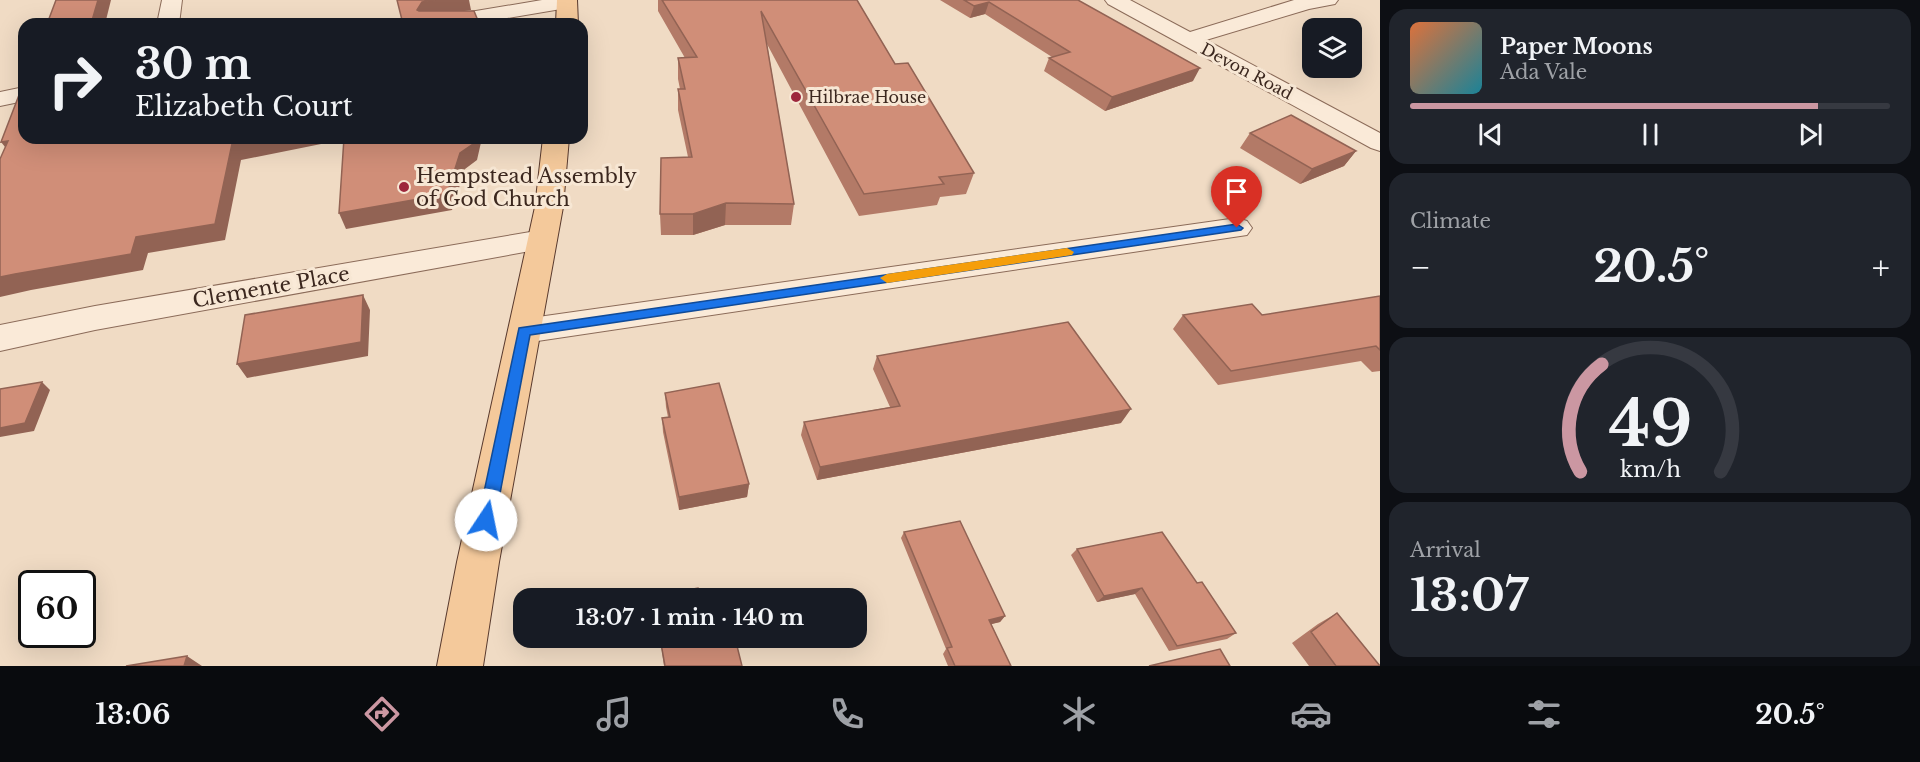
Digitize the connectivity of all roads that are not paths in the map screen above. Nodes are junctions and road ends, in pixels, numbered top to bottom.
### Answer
1 (172, 0) edge
2 (1114, 0) edge
3 (1329, 0) edge
4 (567, 1) edge
5 (169, 18) edge
6 (469, 18) edge
7 (567, 18) edge
8 (1188, 39) junction
9 (18, 95) edge
10 (0, 99) edge
11 (1380, 143) edge
12 (555, 144) edge
13 (1237, 228) dead end
14 (542, 240) junction
15 (524, 331) junction
16 (0, 338) edge
17 (460, 666) edge

1 - 5 street
2 - 8 street, Devon Road
3 - 8 street
4 - 6 street
4 - 7 main road
8 - 11 street, Devon Road
9 - 10 street
12 - 14 main road
13 - 15 street
14 - 15 main road
14 - 16 street, Clemente Place
15 - 17 main road

